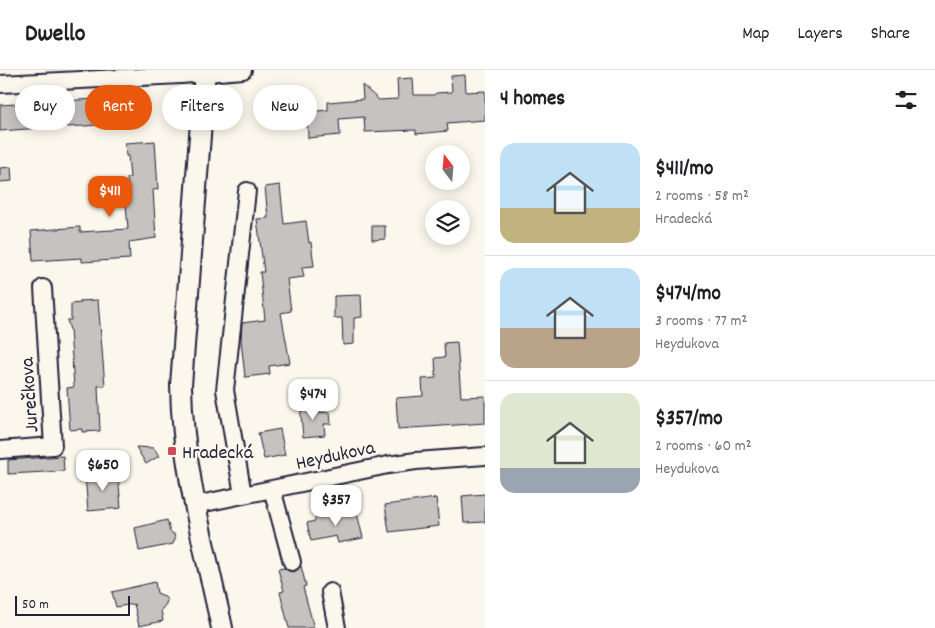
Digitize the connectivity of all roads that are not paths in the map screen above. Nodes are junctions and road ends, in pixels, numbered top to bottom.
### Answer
1 (243, 70) edge
2 (205, 71) edge
3 (0, 84) edge
4 (248, 190) dead end
5 (43, 288) dead end
6 (0, 450) edge
7 (485, 456) edge
8 (272, 489) junction
9 (243, 495) junction
10 (196, 505) junction
11 (292, 562) dead end
12 (330, 592) dead end
13 (222, 628) edge
14 (337, 628) edge

1 - 2 street
2 - 3 street
2 - 10 main road
4 - 9 street
5 - 6 street, Jurečkova
7 - 8 street, Heydukova
8 - 9 street, Heydukova
8 - 11 street
9 - 10 street, Heydukova
10 - 13 main road
12 - 14 street

